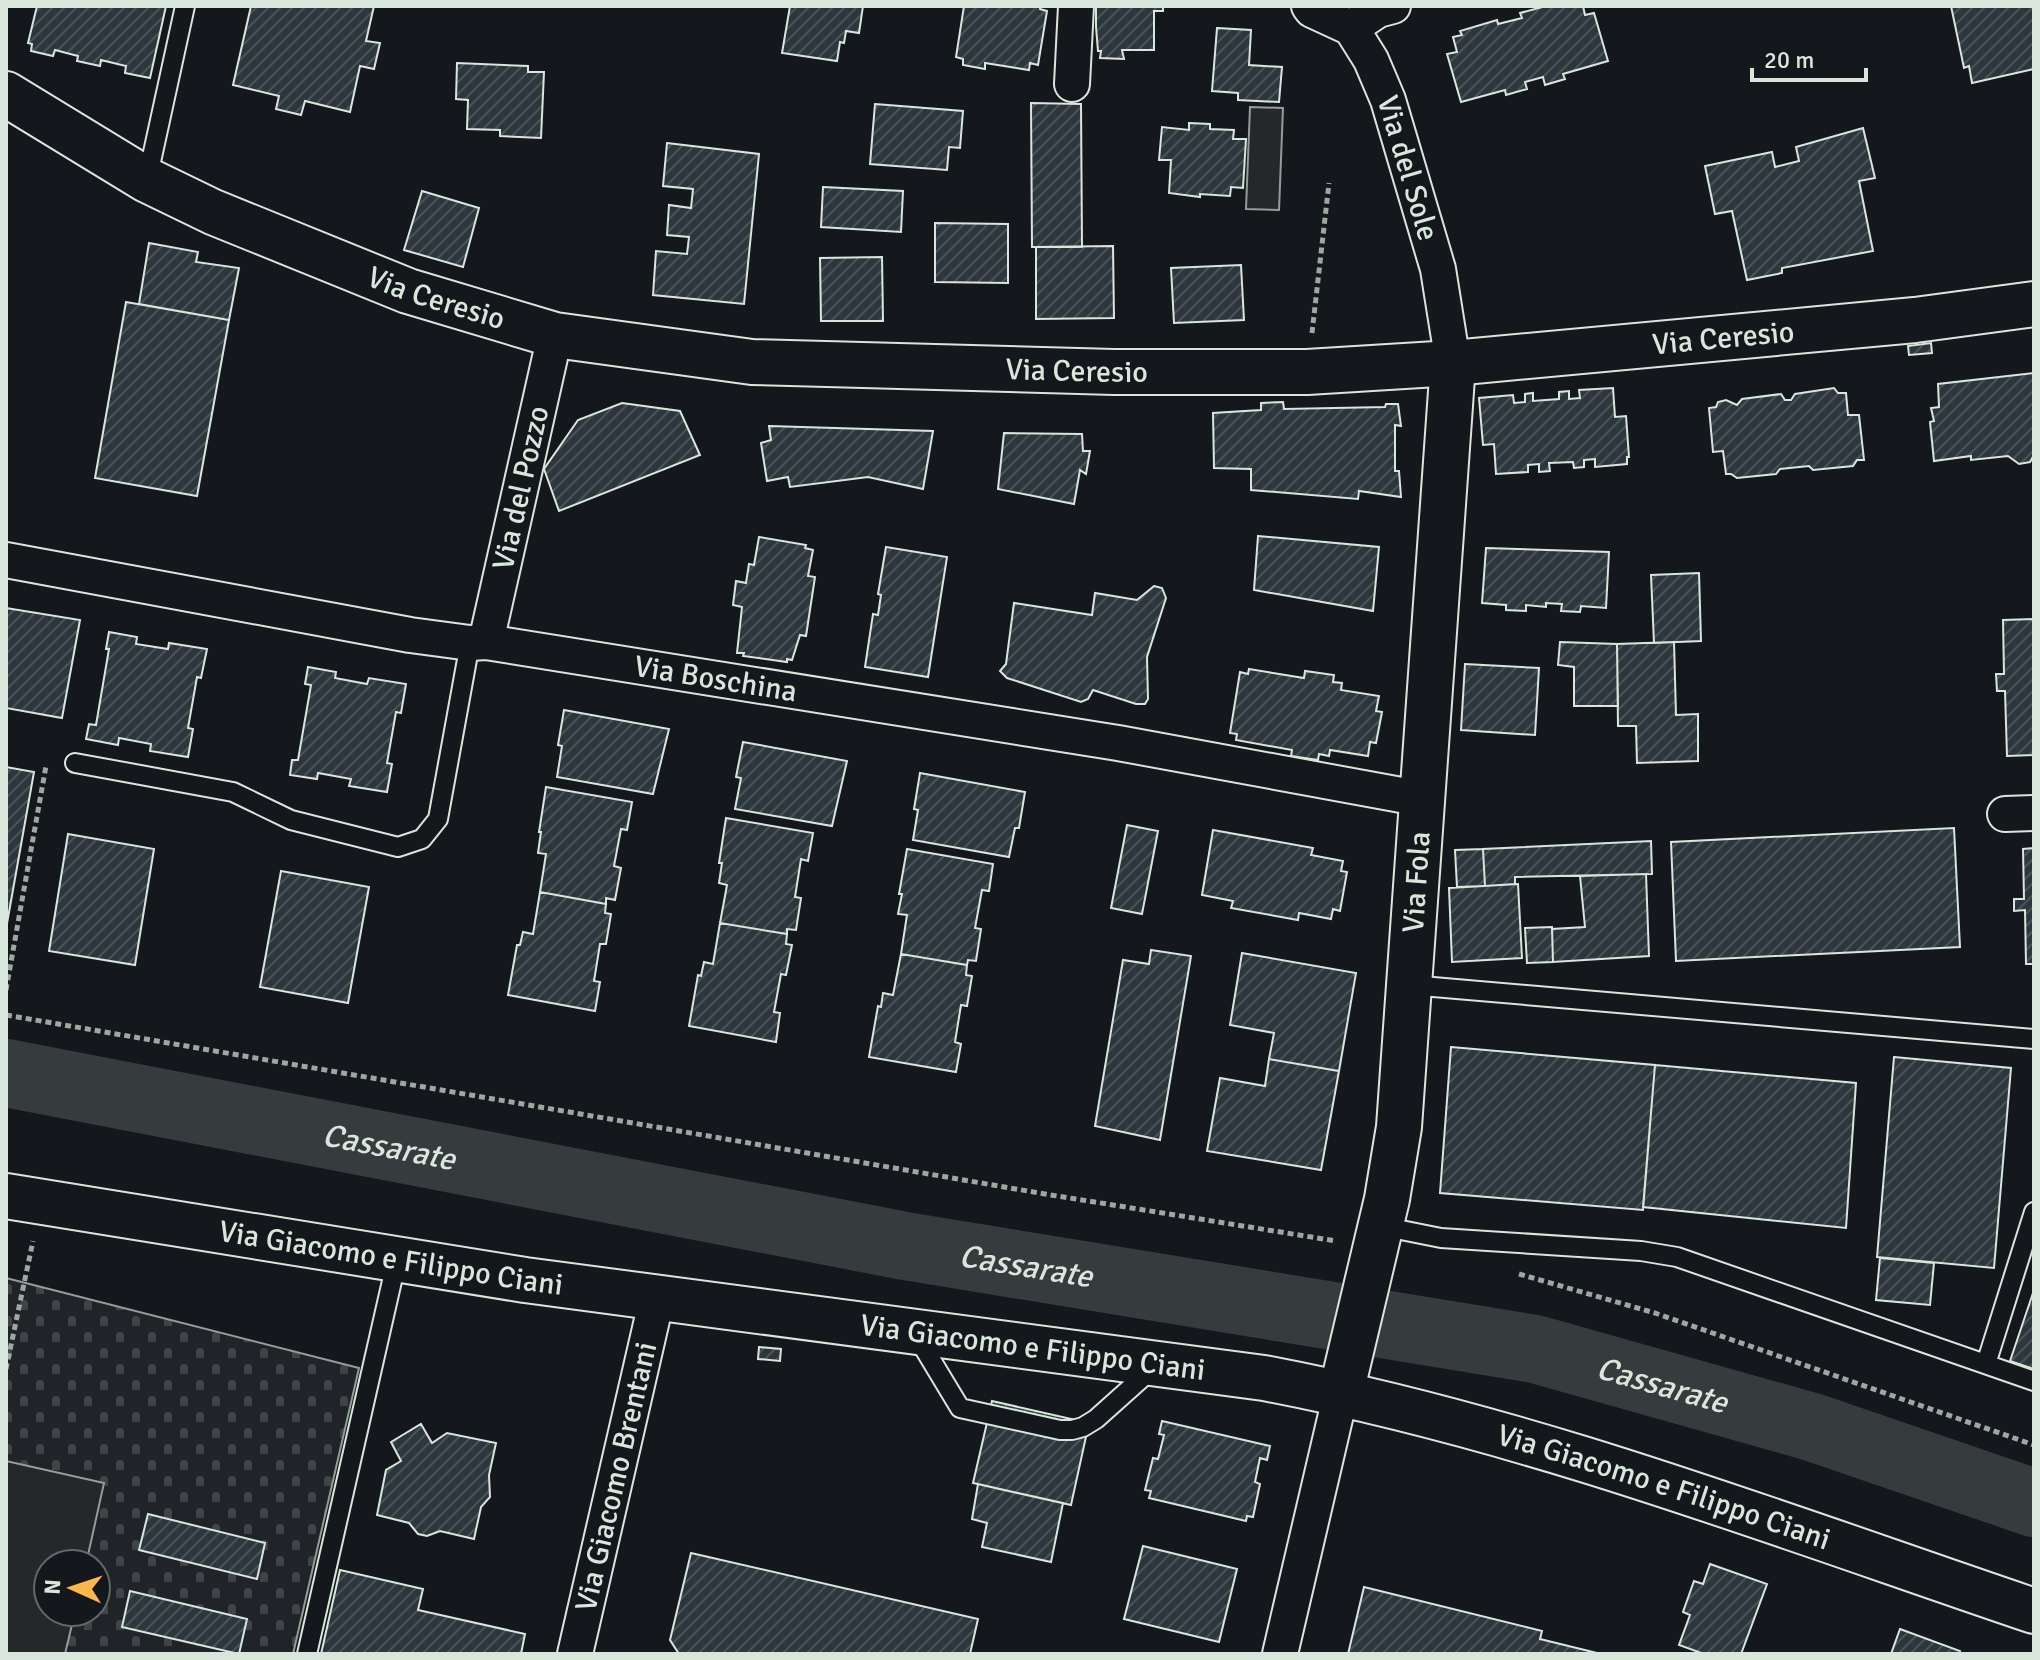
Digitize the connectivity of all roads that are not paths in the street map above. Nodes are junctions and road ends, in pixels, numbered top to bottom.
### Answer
1 (185, 6) edge
2 (1076, 6) edge
3 (1309, 6) edge
4 (1393, 6) edge
5 (1351, 28) junction
6 (1072, 84) dead end
7 (6, 94) edge
8 (147, 180) junction
9 (2034, 304) edge
10 (555, 335) junction
11 (1453, 363) junction
12 (6, 560) edge
13 (478, 642) junction
14 (75, 763) road end
15 (1423, 799) junction
16 (1410, 985) junction
17 (2034, 1039) edge
18 (24, 1199) edge
19 (2034, 1212) edge
20 (1377, 1242) junction
21 (397, 1259) junction
22 (657, 1298) junction
23 (915, 1333) junction
24 (1158, 1364) junction
25 (1986, 1364) junction
26 (1345, 1378) junction
27 (2034, 1381) edge
28 (2034, 1611) edge
29 (307, 1654) edge
30 (575, 1654) edge
31 (1280, 1654) edge

1 - 8 lane
2 - 6 street
3 - 5 street
4 - 5 street
5 - 11 street, Via del Sole
7 - 8 main road, Via Ceresio
8 - 10 main road, Via Ceresio
9 - 11 main road, Via Ceresio
10 - 11 main road, Via Ceresio
10 - 13 street, Via del Pozzo
11 - 15 main road, Via Fola
12 - 13 street, Via Boschina
13 - 14 lane
13 - 15 street, Via Boschina
15 - 16 main road, Via Fola
16 - 17 lane
16 - 20 main road, Via Fola
18 - 21 main road, Via Giacomo e Filippo Ciani
19 - 25 lane
20 - 25 lane
20 - 26 main road, Via Fola
21 - 22 main road, Via Giacomo e Filippo Ciani
21 - 29 lane
22 - 23 main road, Via Giacomo e Filippo Ciani
22 - 30 street, Via Giacomo Brentani
23 - 24 main road, Via Giacomo e Filippo Ciani
23 - 24 lane
24 - 26 main road, Via Giacomo e Filippo Ciani
25 - 27 lane
26 - 28 main road, Via Giacomo e Filippo Ciani
26 - 31 street

